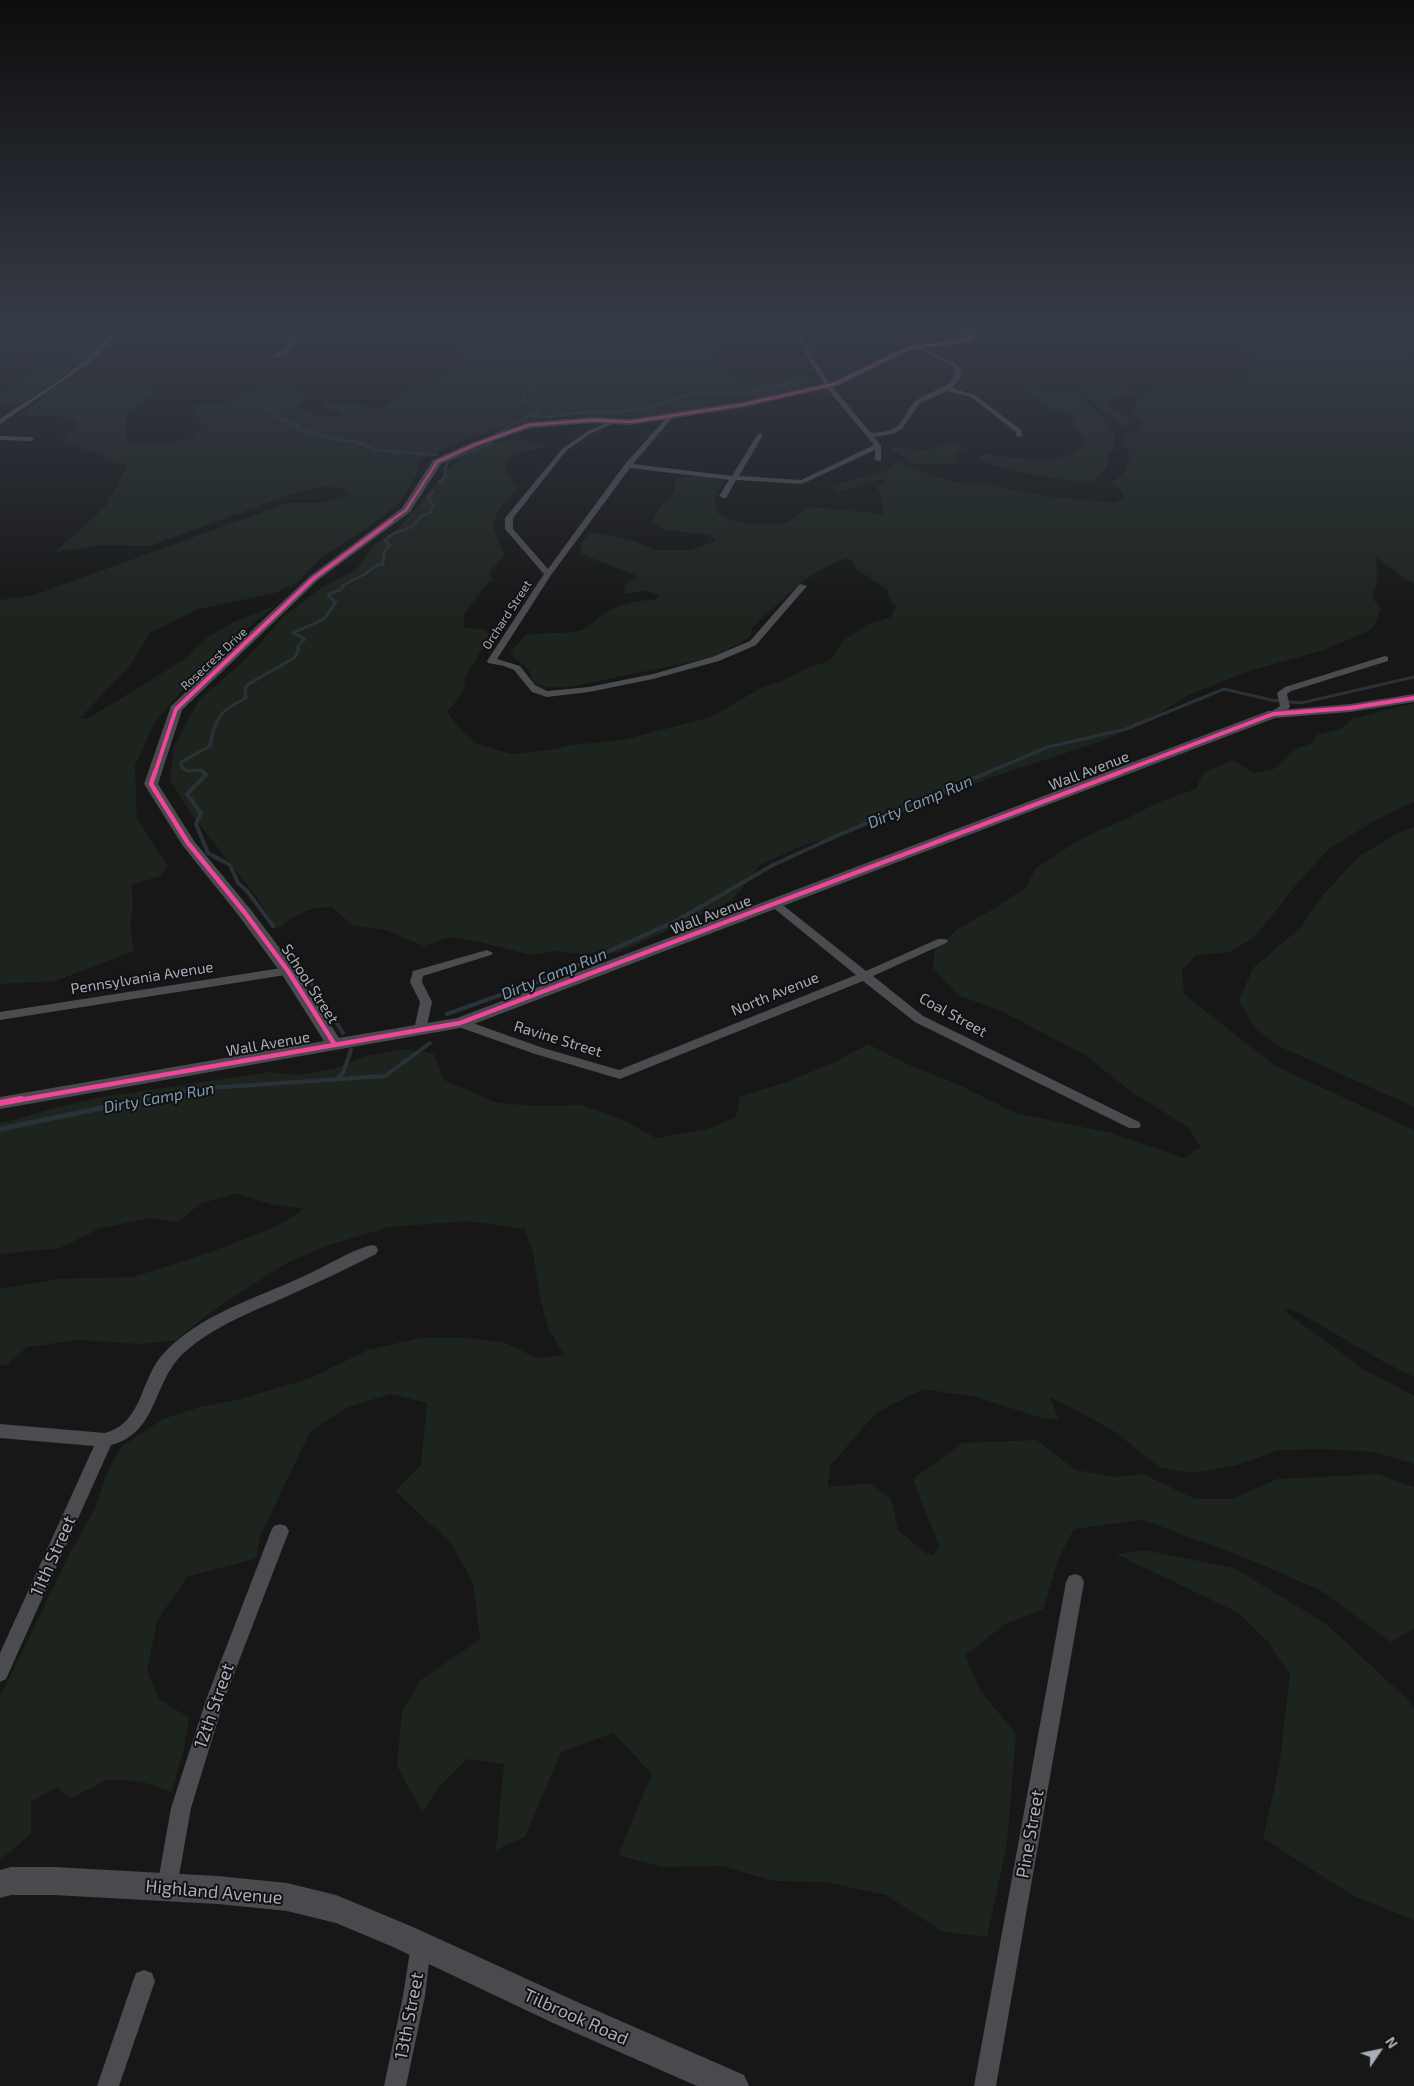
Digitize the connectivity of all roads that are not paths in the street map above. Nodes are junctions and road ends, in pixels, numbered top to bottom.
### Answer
1 (522, 427) edge
2 (601, 427) edge
3 (661, 427) edge
4 (863, 427) edge
5 (902, 427) edge
6 (1015, 427) edge
7 (760, 435) dead end
8 (869, 435) junction
9 (1019, 436) dead end
10 (0, 438) edge
11 (31, 439) dead end
12 (878, 446) junction
13 (879, 460) dead end
14 (628, 466) junction
15 (732, 478) junction
16 (722, 496) dead end
17 (548, 574) junction
18 (803, 586) dead end
19 (1385, 659) dead end
20 (1414, 698) edge
21 (1279, 711) junction
22 (775, 904) junction
23 (245, 913) joint
24 (942, 941) dead end
25 (487, 953) dead end
26 (288, 971) junction
27 (864, 976) junction
28 (0, 1016) edge
29 (460, 1024) junction
30 (420, 1030) junction
31 (335, 1045) junction
32 (620, 1075) joint
33 (0, 1103) edge
34 (1134, 1125) dead end
35 (371, 1250) dead end
36 (0, 1431) edge
37 (105, 1440) junction
38 (280, 1530) dead end
39 (1075, 1582) dead end
40 (0, 1673) edge
41 (0, 1884) edge
42 (167, 1887) junction
43 (421, 1945) junction
44 (144, 1982) dead end
45 (108, 2086) edge
46 (395, 2086) edge
47 (733, 2086) edge
48 (985, 2086) edge

1 - 23 street, Rosecrest Drive
2 - 17 street
3 - 14 street, Orchard Street
4 - 8 street
5 - 8 street
6 - 9 street
7 - 15 street
8 - 12 street
10 - 11 street
12 - 13 street
12 - 15 street
14 - 15 street
14 - 17 street, Orchard Street
15 - 16 street
17 - 18 street, Orchard Street
19 - 21 street
20 - 21 street, Wall Avenue
21 - 22 street, Wall Avenue
22 - 27 street, Coal Street
22 - 29 street, Wall Avenue
23 - 26 street, School Street
24 - 27 street, North Avenue
25 - 30 street
26 - 28 street, Pennsylvania Avenue
26 - 31 street, School Street
27 - 32 street, North Avenue
27 - 34 street, Coal Street
29 - 30 street, Wall Avenue
29 - 32 street, Ravine Street
30 - 31 street, Wall Avenue
31 - 33 street, Wall Avenue
35 - 37 street
36 - 37 street
37 - 40 street, 11th Street
38 - 42 street, 12th Street
39 - 48 street, Pine Street
41 - 42 street, Highland Avenue
42 - 43 street, Highland Avenue
43 - 46 street, 13th Street
43 - 47 street, Tilbrook Road
44 - 45 street

